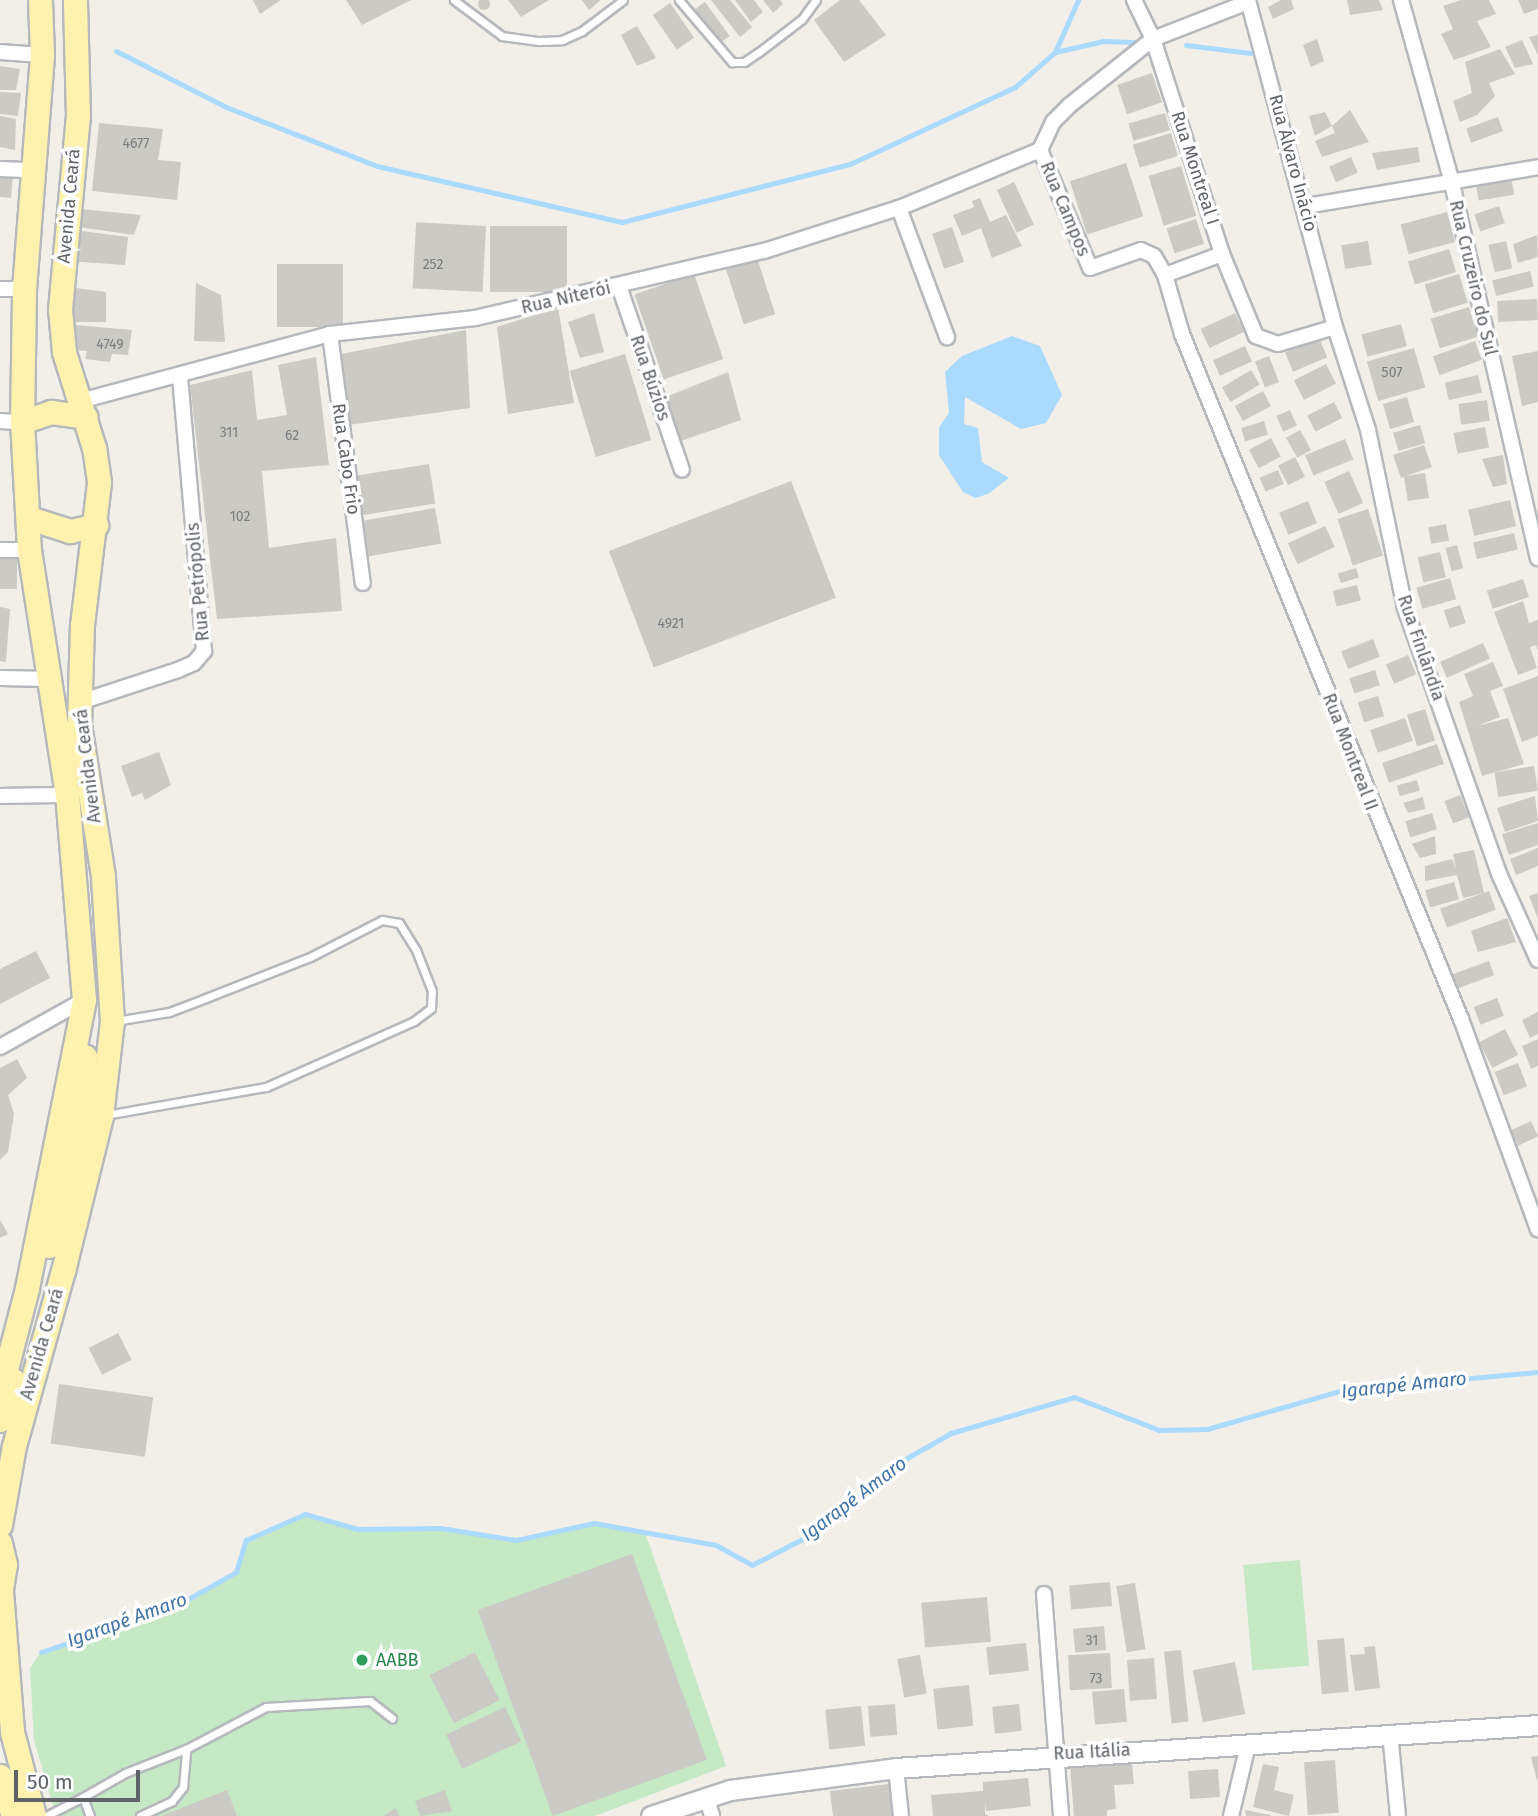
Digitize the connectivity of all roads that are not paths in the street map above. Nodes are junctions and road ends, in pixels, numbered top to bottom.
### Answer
1 (40, 0) edge
2 (75, 0) edge
3 (454, 0) edge
4 (623, 0) edge
5 (679, 0) edge
6 (816, 0) edge
7 (1134, 0) edge
8 (1401, 0) edge
9 (1248, 1) edge
10 (1153, 39) junction
11 (0, 52) edge
12 (42, 55) junction
13 (1040, 149) junction
14 (1538, 167) edge
15 (0, 169) edge
16 (33, 170) junction
17 (1451, 179) junction
18 (1306, 206) junction
19 (899, 208) junction
20 (1222, 254) junction
21 (1165, 275) junction
22 (619, 286) junction
23 (0, 289) edge
24 (24, 289) junction
25 (1335, 327) junction
26 (330, 334) junction
27 (947, 337) dead end
28 (180, 377) junction
29 (83, 409) junction
30 (11, 421) edge
31 (682, 470) dead end
32 (29, 518) junction
33 (96, 525) junction
34 (0, 550) edge
35 (29, 550) junction
36 (1538, 558) edge
37 (363, 583) dead end
38 (0, 678) edge
39 (51, 679) junction
40 (80, 702) junction
41 (67, 795) junction
42 (0, 796) edge
43 (1538, 960) edge
44 (83, 1005) junction
45 (112, 1021) junction
46 (0, 1047) edge
47 (100, 1116) junction
48 (1538, 1229) edge
49 (0, 1392) edge
50 (0, 1420) edge
51 (0, 1525) edge
52 (0, 1543) edge
53 (1, 1593) edge
54 (1045, 1594) dead end
55 (391, 1718) dead end
56 (1538, 1725) edge
57 (1390, 1733) junction
58 (1248, 1745) junction
59 (186, 1749) junction
60 (1057, 1754) junction
61 (896, 1768) junction
62 (0, 1776) edge
63 (83, 1797) junction
64 (706, 1797) junction
65 (13, 1816) edge
66 (34, 1816) edge
67 (46, 1816) edge
68 (90, 1816) edge
69 (140, 1816) edge
70 (651, 1816) edge
71 (712, 1816) edge
72 (901, 1816) edge
73 (1061, 1816) edge
74 (1231, 1816) edge
75 (1398, 1816) edge

1 - 12 main road, Avenida Ceará
2 - 29 main road, Avenida Ceará
3 - 4 lane
5 - 6 lane
7 - 10 street, Rua Montreal I
8 - 17 street, Rua Cruzeiro do Sul
9 - 10 street
9 - 18 street, Rua Álvaro Inácio
10 - 13 street
10 - 20 street, Rua Montreal I
11 - 12 street
12 - 16 main road, Avenida Ceará
13 - 19 street, Rua Niterói
13 - 21 street, Rua Campos
14 - 17 street
15 - 16 street
16 - 24 main road, Avenida Ceará
17 - 18 street
17 - 36 street, Rua Cruzeiro do Sul
18 - 25 street, Rua Álvaro Inácio
19 - 22 street, Rua Niterói
19 - 27 street
20 - 21 street
20 - 25 street, Rua Montreal I
21 - 48 street, Rua Montreal II
22 - 26 street, Rua Niterói
22 - 31 street, Rua Búzios
23 - 24 street
24 - 30 main road, Avenida Ceará
25 - 43 street, Rua Finlândia
26 - 28 street, Rua Niterói
26 - 37 street, Rua Cabo Frio
28 - 29 street, Rua Niterói
28 - 40 street, Rua Petrópolis
29 - 30 main road
29 - 33 main road, Avenida Ceará
30 - 32 main road, Avenida Ceará
32 - 33 main road
32 - 35 main road, Avenida Ceará
33 - 40 main road, Avenida Ceará
34 - 35 street
35 - 39 main road, Avenida Ceará
38 - 39 street
39 - 41 main road, Avenida Ceará
40 - 45 main road, Avenida Ceará
41 - 42 street
41 - 44 main road, Avenida Ceará
44 - 46 street
44 - 49 main road, Avenida Ceará
44 - 50 main road
45 - 47 main road, Avenida Ceará
45 - 47 lane
47 - 51 main road, Avenida Ceará
52 - 53 main road
53 - 66 main road
54 - 60 street
55 - 59 lane
56 - 57 street, Rua Itália
57 - 58 street, Rua Itália
57 - 75 street
58 - 60 street, Rua Itália
58 - 74 street
59 - 63 lane
59 - 69 lane
60 - 61 street, Rua Itália
60 - 73 street
61 - 64 street, Rua Itália
61 - 72 street
62 - 65 main road
63 - 67 lane
63 - 68 lane
64 - 70 street, Rua Itália
64 - 71 street

